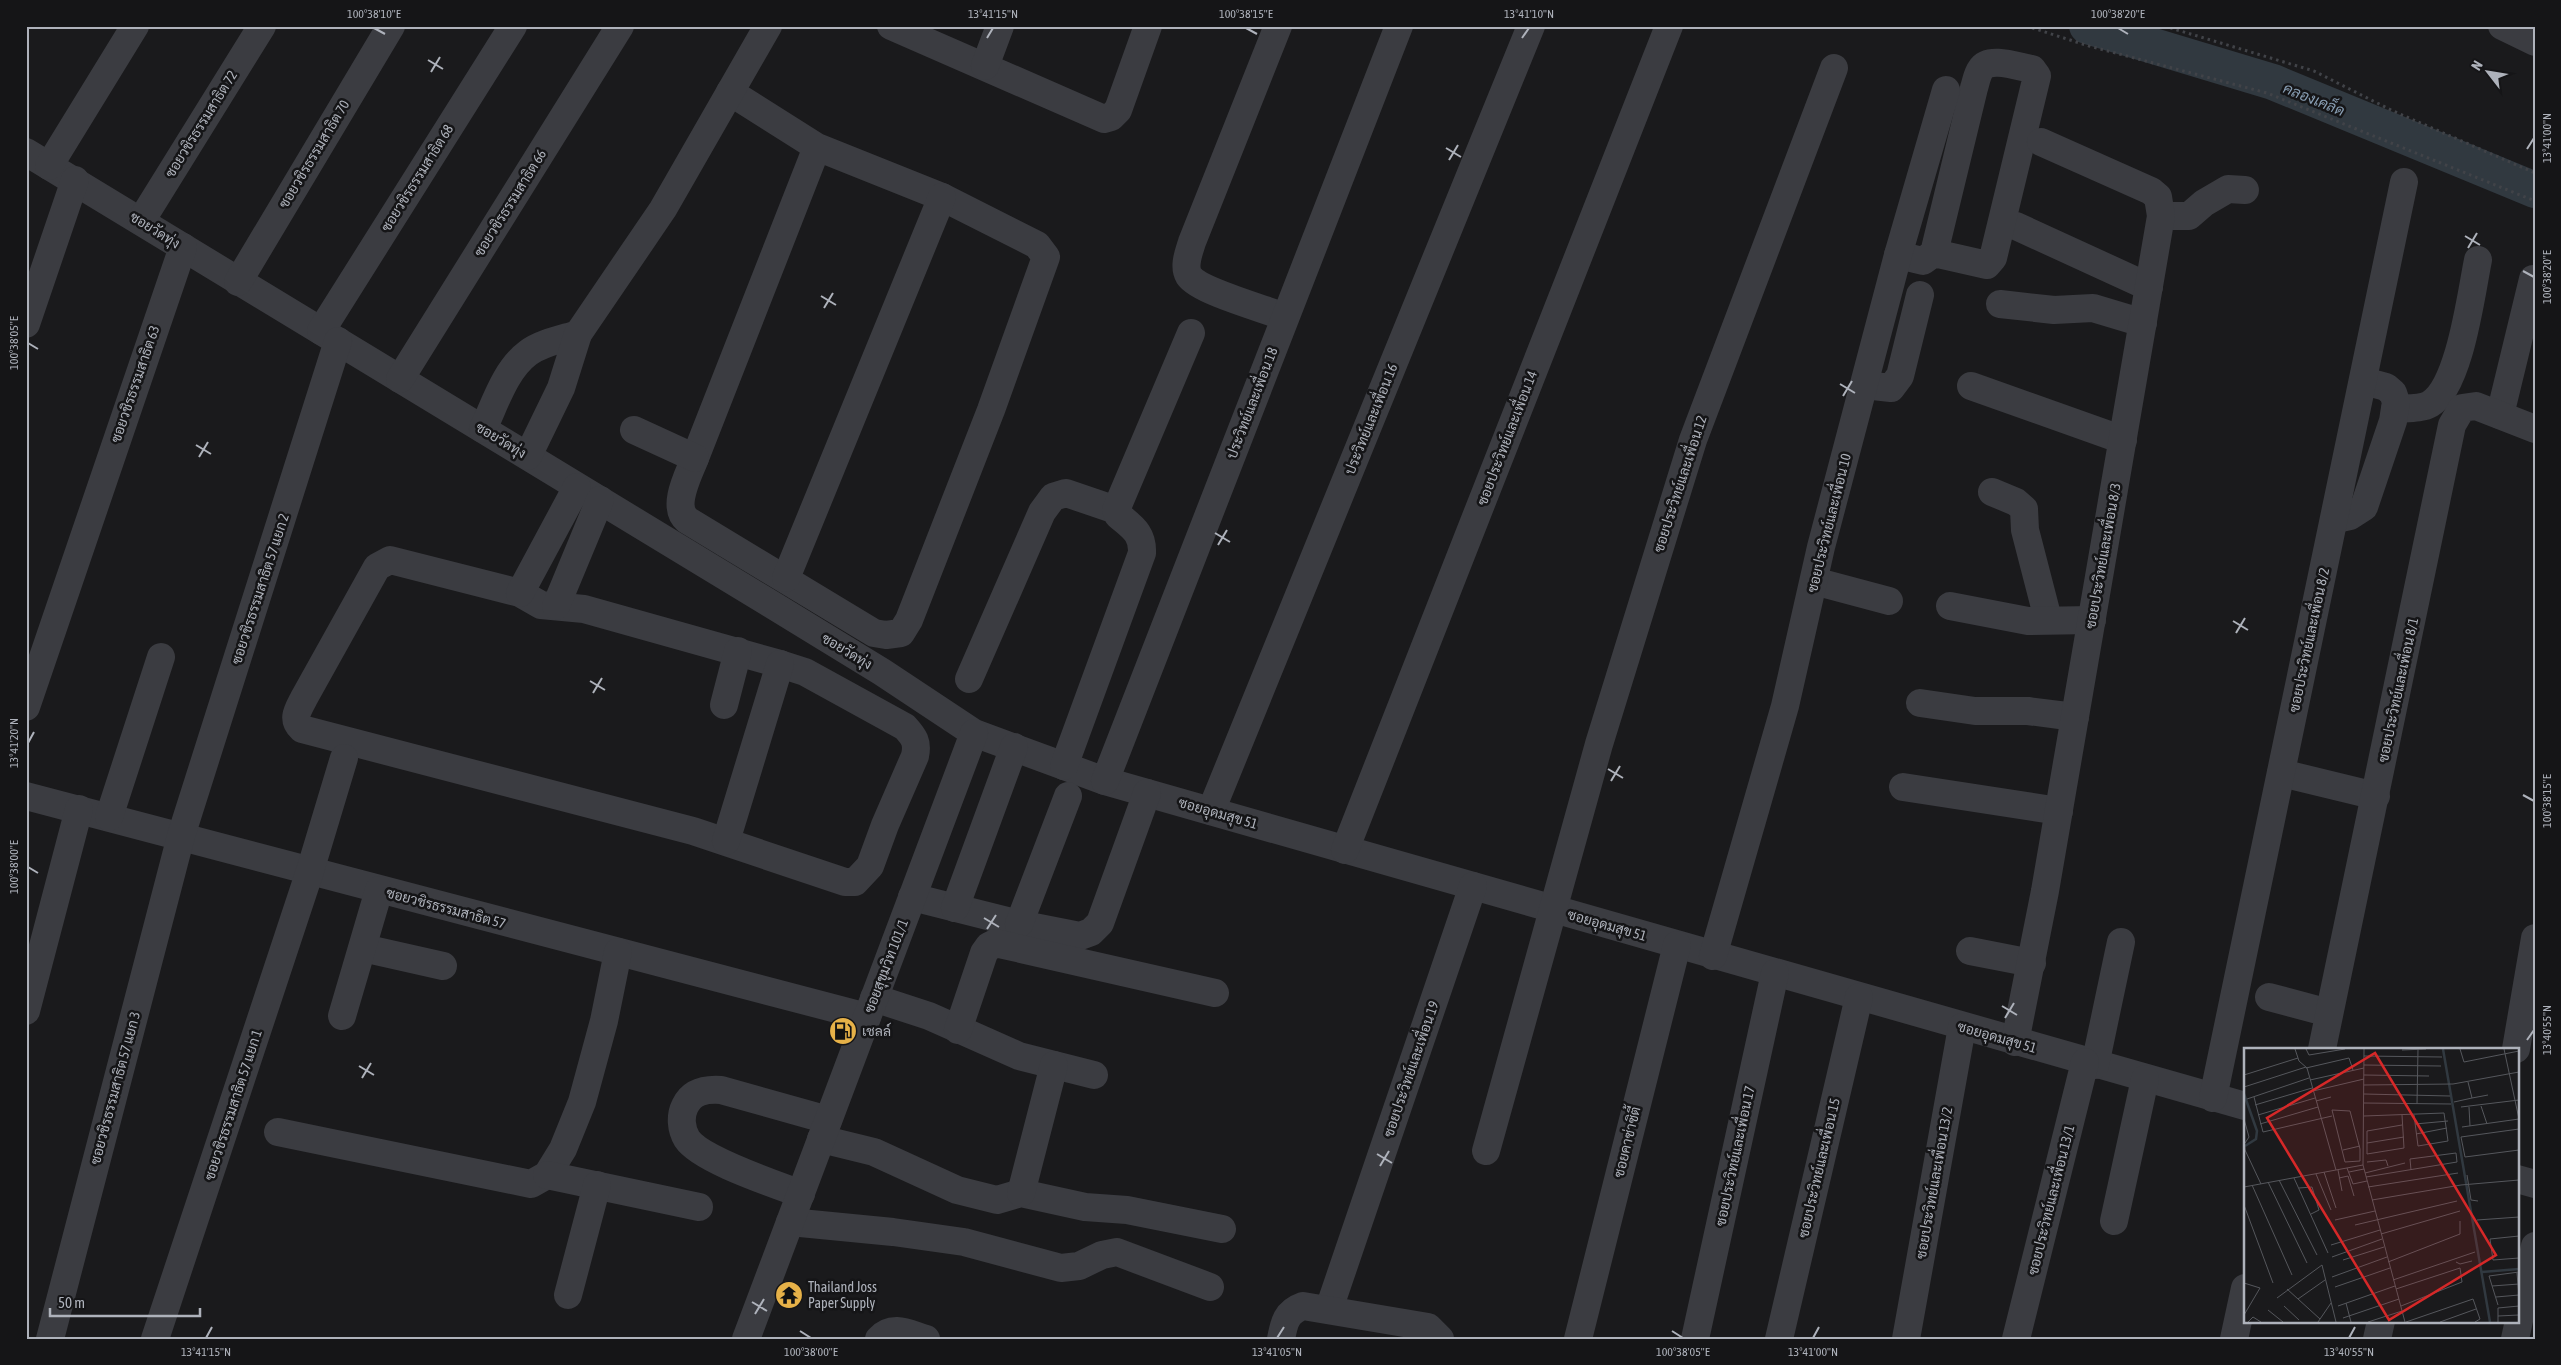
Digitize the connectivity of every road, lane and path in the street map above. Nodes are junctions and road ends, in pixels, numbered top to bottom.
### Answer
1 (135, 26) edge
2 (262, 26) edge
3 (391, 26) edge
4 (513, 26) edge
5 (620, 26) edge
6 (768, 26) edge
7 (891, 26) edge
8 (1000, 26) edge
9 (1148, 26) edge
10 (1278, 26) edge
11 (1399, 26) edge
12 (1531, 26) edge
13 (1670, 26) edge
14 (2026, 26) edge
15 (2164, 26) edge
16 (2502, 26) edge
17 (2535, 42) edge
18 (985, 66) junction
19 (1834, 68) dead end
20 (1946, 90) dead end
21 (730, 92) junction
22 (2041, 142) dead end
23 (817, 147) junction
24 (26, 152) edge
25 (49, 166) junction
26 (2535, 173) edge
27 (75, 180) junction
28 (2404, 182) dead end
29 (2245, 190) dead end
30 (942, 197) junction
31 (2535, 201) edge
32 (2161, 216) junction
33 (141, 221) junction
34 (2016, 226) dead end
35 (183, 247) junction
36 (1934, 253) junction
37 (1898, 256) junction
38 (2478, 260) dead end
39 (2533, 279) dead end
40 (238, 282) junction
41 (2149, 287) junction
42 (1920, 296) dead end
43 (2000, 304) dead end
44 (28, 310) edge
45 (1285, 317) junction
46 (2143, 324) junction
47 (1191, 333) dead end
48 (578, 334) junction
49 (330, 336) junction
50 (400, 379) junction
51 (2364, 381) junction
52 (1864, 385) junction
53 (1971, 386) dead end
54 (2395, 409) junction
55 (2500, 416) junction
56 (483, 429) junction
57 (2535, 429) edge
58 (634, 430) dead end
59 (2123, 440) junction
60 (528, 456) junction
61 (695, 458) junction
62 (1992, 492) dead end
63 (588, 493) junction
64 (1116, 510) junction
65 (2336, 519) junction
66 (786, 578) junction
67 (1814, 581) junction
68 (520, 593) junction
69 (1889, 601) dead end
70 (556, 606) junction
71 (1950, 606) dead end
72 (2048, 619) junction
73 (2092, 620) junction
74 (738, 651) junction
75 (161, 657) dead end
76 (780, 664) junction
77 (969, 679) dead end
78 (1920, 703) dead end
79 (724, 705) dead end
80 (26, 707) edge
81 (2075, 717) junction
82 (974, 733) junction
83 (1014, 748) junction
84 (344, 758) dead end
85 (1064, 766) junction
86 (2281, 773) junction
87 (1104, 781) junction
88 (1902, 787) dead end
89 (1147, 793) junction
90 (26, 796) edge
91 (1068, 796) dead end
92 (2376, 796) junction
93 (79, 809) junction
94 (1211, 811) junction
95 (2058, 811) junction
96 (109, 817) junction
97 (181, 836) junction
98 (726, 841) junction
99 (1345, 850) junction
100 (310, 870) junction
101 (1473, 886) junction
102 (379, 890) junction
103 (912, 897) junction
104 (955, 908) junction
105 (1554, 910) junction
106 (1019, 924) junction
107 (2535, 938) edge
108 (2121, 942) dead end
109 (1677, 945) junction
110 (363, 948) junction
111 (1970, 951) dead end
112 (618, 952) junction
113 (1714, 956) junction
114 (2032, 963) junction
115 (443, 966) dead end
116 (1775, 973) junction
117 (1215, 994) dead end
118 (1859, 997) junction
119 (2269, 997) dead end
120 (871, 1007) junction
121 (26, 1011) edge
122 (2330, 1013) junction
123 (342, 1016) dead end
124 (1962, 1027) junction
125 (958, 1030) junction
126 (2015, 1042) junction
127 (2322, 1048) edge
128 (2516, 1048) edge
129 (2090, 1064) junction
130 (1054, 1065) junction
131 (1094, 1075) dead end
132 (2145, 1079) junction
133 (2213, 1098) junction
134 (2244, 1106) edge
135 (825, 1129) junction
136 (278, 1132) dead end
137 (1486, 1151) dead end
138 (547, 1175) junction
139 (2518, 1179) edge
140 (2535, 1184) edge
141 (597, 1185) junction
142 (1021, 1193) junction
143 (801, 1194) junction
144 (699, 1207) dead end
145 (2114, 1221) dead end
146 (790, 1222) junction
147 (1222, 1229) dead end
148 (2535, 1246) edge
149 (1210, 1287) dead end
150 (2244, 1293) edge
151 (568, 1296) dead end
152 (1329, 1309) junction
153 (2381, 1322) edge
154 (50, 1339) edge
155 (155, 1339) edge
156 (746, 1339) edge
157 (879, 1339) edge
158 (926, 1339) edge
159 (1281, 1339) edge
160 (1440, 1339) edge
161 (1578, 1339) edge
162 (1695, 1339) edge
163 (1779, 1339) edge
164 (1906, 1339) edge
165 (2016, 1339) edge
166 (2234, 1339) edge
167 (2377, 1339) edge
168 (2515, 1339) edge

1 - 25 street
2 - 33 street, ซอยวชิรธรรมสาธิต 72
3 - 40 street, ซอยวชิรธรรมสาธิต 70
4 - 49 street, ซอยวชิรธรรมสาธิต 68
5 - 50 street, ซอยวชิรธรรมสาธิต 66
6 - 21 street
7 - 18 street
8 - 18 street
9 - 18 street
10 - 45 street
11 - 45 street, ประวิทย์และเพื่อน 18
12 - 94 street, ประวิทย์และเพื่อน 16
13 - 99 street, ซอยประวิทย์และเพื่อน 14
14 - 31 path
15 - 26 path
16 - 17 street
19 - 105 street, ซอยประวิทย์และเพื่อน 12
20 - 37 street, ซอยประวิทย์และเพื่อน 10
21 - 23 street
21 - 48 street
22 - 32 street, ซอยประวิทย์และเพื่อน 8/3
23 - 30 street
23 - 61 street
24 - 25 street, ซอยวัดทุ่ง
25 - 27 street, ซอยวัดทุ่ง
27 - 33 street, ซอยวัดทุ่ง
27 - 44 street
28 - 51 street, ซอยประวิทย์และเพื่อน 8/2
29 - 32 street
30 - 66 street
30 - 66 street
32 - 41 street, ซอยประวิทย์และเพื่อน 8/3
33 - 35 street, ซอยวัดทุ่ง
34 - 41 street
35 - 40 street, ซอยวัดทุ่ง
35 - 80 street, ซอยวชิรธรรมสาธิต 63
36 - 36 street
36 - 37 street
37 - 52 street, ซอยประวิทย์และเพื่อน 10
38 - 54 street
39 - 55 street
40 - 49 street, ซอยวัดทุ่ง
41 - 46 street, ซอยประวิทย์และเพื่อน 8/3
42 - 52 street
43 - 46 street
45 - 87 street, ประวิทย์และเพื่อน 18
46 - 59 street, ซอยประวิทย์และเพื่อน 8/3
47 - 64 street
48 - 56 street
48 - 60 street
49 - 50 street, ซอยวัดทุ่ง
49 - 97 street, ซอยวชิรธรรมสาธิต 57 แยก 2
50 - 56 street, ซอยวัดทุ่ง
51 - 54 street
51 - 65 street, ซอยประวิทย์และเพื่อน 8/2
52 - 67 street, ซอยประวิทย์และเพื่อน 10
53 - 59 street
54 - 65 street
55 - 57 street, ซอยประวิทย์และเพื่อน 8/1
55 - 92 street, ซอยประวิทย์และเพื่อน 8/1
56 - 60 street, ซอยวัดทุ่ง
58 - 61 street
59 - 73 street, ซอยประวิทย์และเพื่อน 8/3
60 - 63 street, ซอยวัดทุ่ง
61 - 66 street
62 - 72 street
63 - 68 street
63 - 70 street
63 - 82 street, ซอยวัดทุ่ง
64 - 77 street
64 - 85 street
65 - 86 street, ซอยประวิทย์และเพื่อน 8/2
67 - 69 street
67 - 113 street, ซอยประวิทย์และเพื่อน 10
68 - 70 street
68 - 98 street
70 - 74 street
71 - 72 street
72 - 73 street
73 - 81 street, ซอยประวิทย์และเพื่อน 8/3
74 - 76 street
74 - 79 street
75 - 96 street
76 - 98 street
76 - 98 street
78 - 81 street
81 - 95 street, ซอยประวิทย์และเพื่อน 8/3
82 - 83 street, ซอยอุดมสุข 51
82 - 103 street, ซอยสุขุมวิท 101/1
83 - 85 street, ซอยอุดมสุข 51
83 - 104 street
84 - 100 street, ซอยวชิรธรรมสาธิต 57 แยก 1
85 - 87 street, ซอยอุดมสุข 51
86 - 92 street
86 - 133 street, ซอยประวิทย์และเพื่อน 8/2
87 - 89 street, ซอยอุดมสุข 51
88 - 95 street
89 - 94 street, ซอยอุดมสุข 51
89 - 106 street
90 - 93 street, ซอยวชิรธรรมสาธิต 57
91 - 106 street
92 - 122 street, ซอยประวิทย์และเพื่อน 8/1
93 - 96 street, ซอยวชิรธรรมสาธิต 57
93 - 121 street
94 - 99 street, ซอยอุดมสุข 51
95 - 114 street, ซอยประวิทย์และเพื่อน 8/3
96 - 97 street, ซอยวชิรธรรมสาธิต 57
97 - 100 street, ซอยวชิรธรรมสาธิต 57
97 - 154 street, ซอยวชิรธรรมสาธิต 57 แยก 3
99 - 101 street, ซอยอุดมสุข 51
100 - 102 street, ซอยวชิรธรรมสาธิต 57
100 - 155 street, ซอยวชิรธรรมสาธิต 57 แยก 1
101 - 105 street, ซอยอุดมสุข 51
101 - 152 street, ซอยประวิทย์และเพื่อน 19
102 - 110 street
102 - 112 street, ซอยวชิรธรรมสาธิต 57
103 - 104 street
103 - 120 street, ซอยสุขุมวิท 101/1
104 - 106 street
105 - 109 street, ซอยอุดมสุข 51
105 - 137 street, ซอยประวิทย์และเพื่อน 12
107 - 128 street
108 - 129 street, ซอยประวิทย์และเพื่อน 13/1
109 - 113 street, ซอยอุดมสุข 51
109 - 161 street, ซอยคาซ่าซิตี้
110 - 115 street
110 - 123 street
111 - 114 street
112 - 120 street, ซอยวชิรธรรมสาธิต 57
112 - 138 street
113 - 116 street, ซอยอุดมสุข 51
114 - 126 street, ซอยประวิทย์และเพื่อน 8/3
116 - 118 street, ซอยอุดมสุข 51
116 - 162 street, ซอยประวิทย์และเพื่อน 17
117 - 125 street
118 - 124 street, ซอยอุดมสุข 51
118 - 163 street, ซอยประวิทย์และเพื่อน 15
119 - 122 street
120 - 125 street, ซอยวชิรธรรมสาธิต 57
120 - 135 street, ซอยสุขุมวิท 101/1
122 - 127 street, ซอยประวิทย์และเพื่อน 8/1
124 - 126 street, ซอยอุดมสุข 51
124 - 164 street, ซอยประวิทย์และเพื่อน 13/2
125 - 130 street, ซอยวชิรธรรมสาธิต 57
126 - 129 street, ซอยอุดมสุข 51
129 - 132 street, ซอยอุดมสุข 51
129 - 165 street, ซอยประวิทย์และเพื่อน 13/1
130 - 131 street, ซอยวชิรธรรมสาธิต 57
130 - 142 street
132 - 133 street, ซอยอุดมสุข 51
132 - 145 street
133 - 134 street, ซอยอุดมสุข 51
135 - 142 street
135 - 143 street, ซอยสุขุมวิท 101/1
135 - 143 street
136 - 138 street
138 - 141 street
139 - 140 street
141 - 144 street
141 - 151 street
142 - 147 street
143 - 146 street, ซอยสุขุมวิท 101/1
146 - 149 street
146 - 156 street, ซอยสุขุมวิท 101/1
148 - 168 street
150 - 166 street
152 - 159 street
152 - 160 street
153 - 167 street
157 - 158 street

